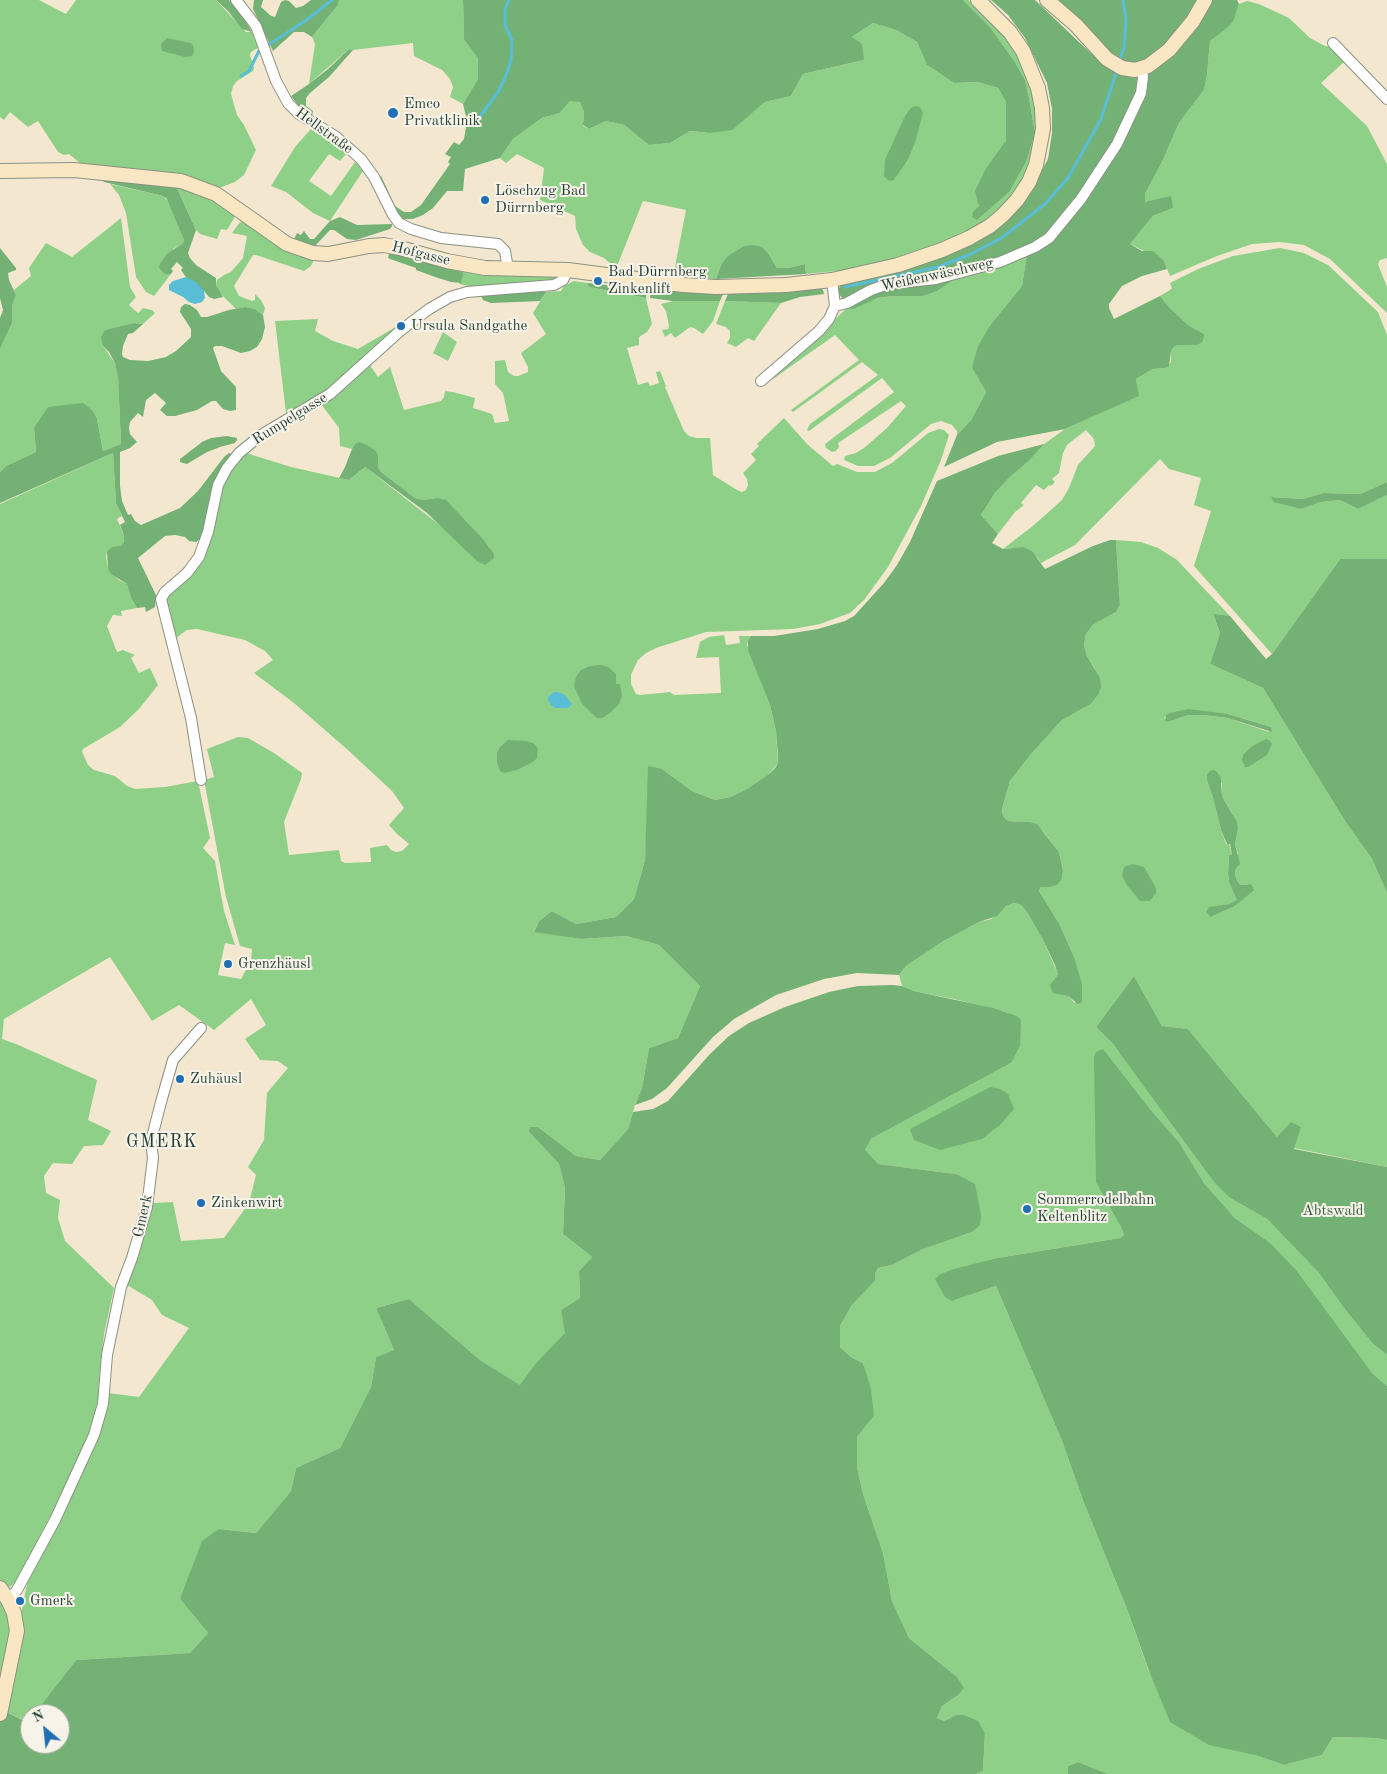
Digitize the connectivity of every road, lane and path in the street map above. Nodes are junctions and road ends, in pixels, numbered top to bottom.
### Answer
1 (236, 0) edge
2 (978, 0) edge
3 (1047, 0) edge
4 (1205, 0) edge
5 (1333, 43) dead end
6 (1142, 68) junction
7 (1387, 99) edge
8 (0, 171) edge
9 (508, 269) junction
10 (568, 270) junction
11 (832, 280) junction
12 (835, 306) junction
13 (761, 381) dead end
14 (201, 780) dead end
15 (201, 1028) dead end
16 (4, 1594) edge
17 (0, 1714) edge

1 - 9 street, Hellstraße
2 - 11 main road, Hofgasse
3 - 6 main road
4 - 6 main road
5 - 7 street
6 - 12 street, Weißenwäschweg
8 - 9 main road, Hofgasse
9 - 10 main road, Hofgasse
10 - 11 main road, Hofgasse
10 - 14 street, Rumpelgasse
11 - 12 street
12 - 13 street
15 - 16 street, Gmerk
16 - 17 main road

